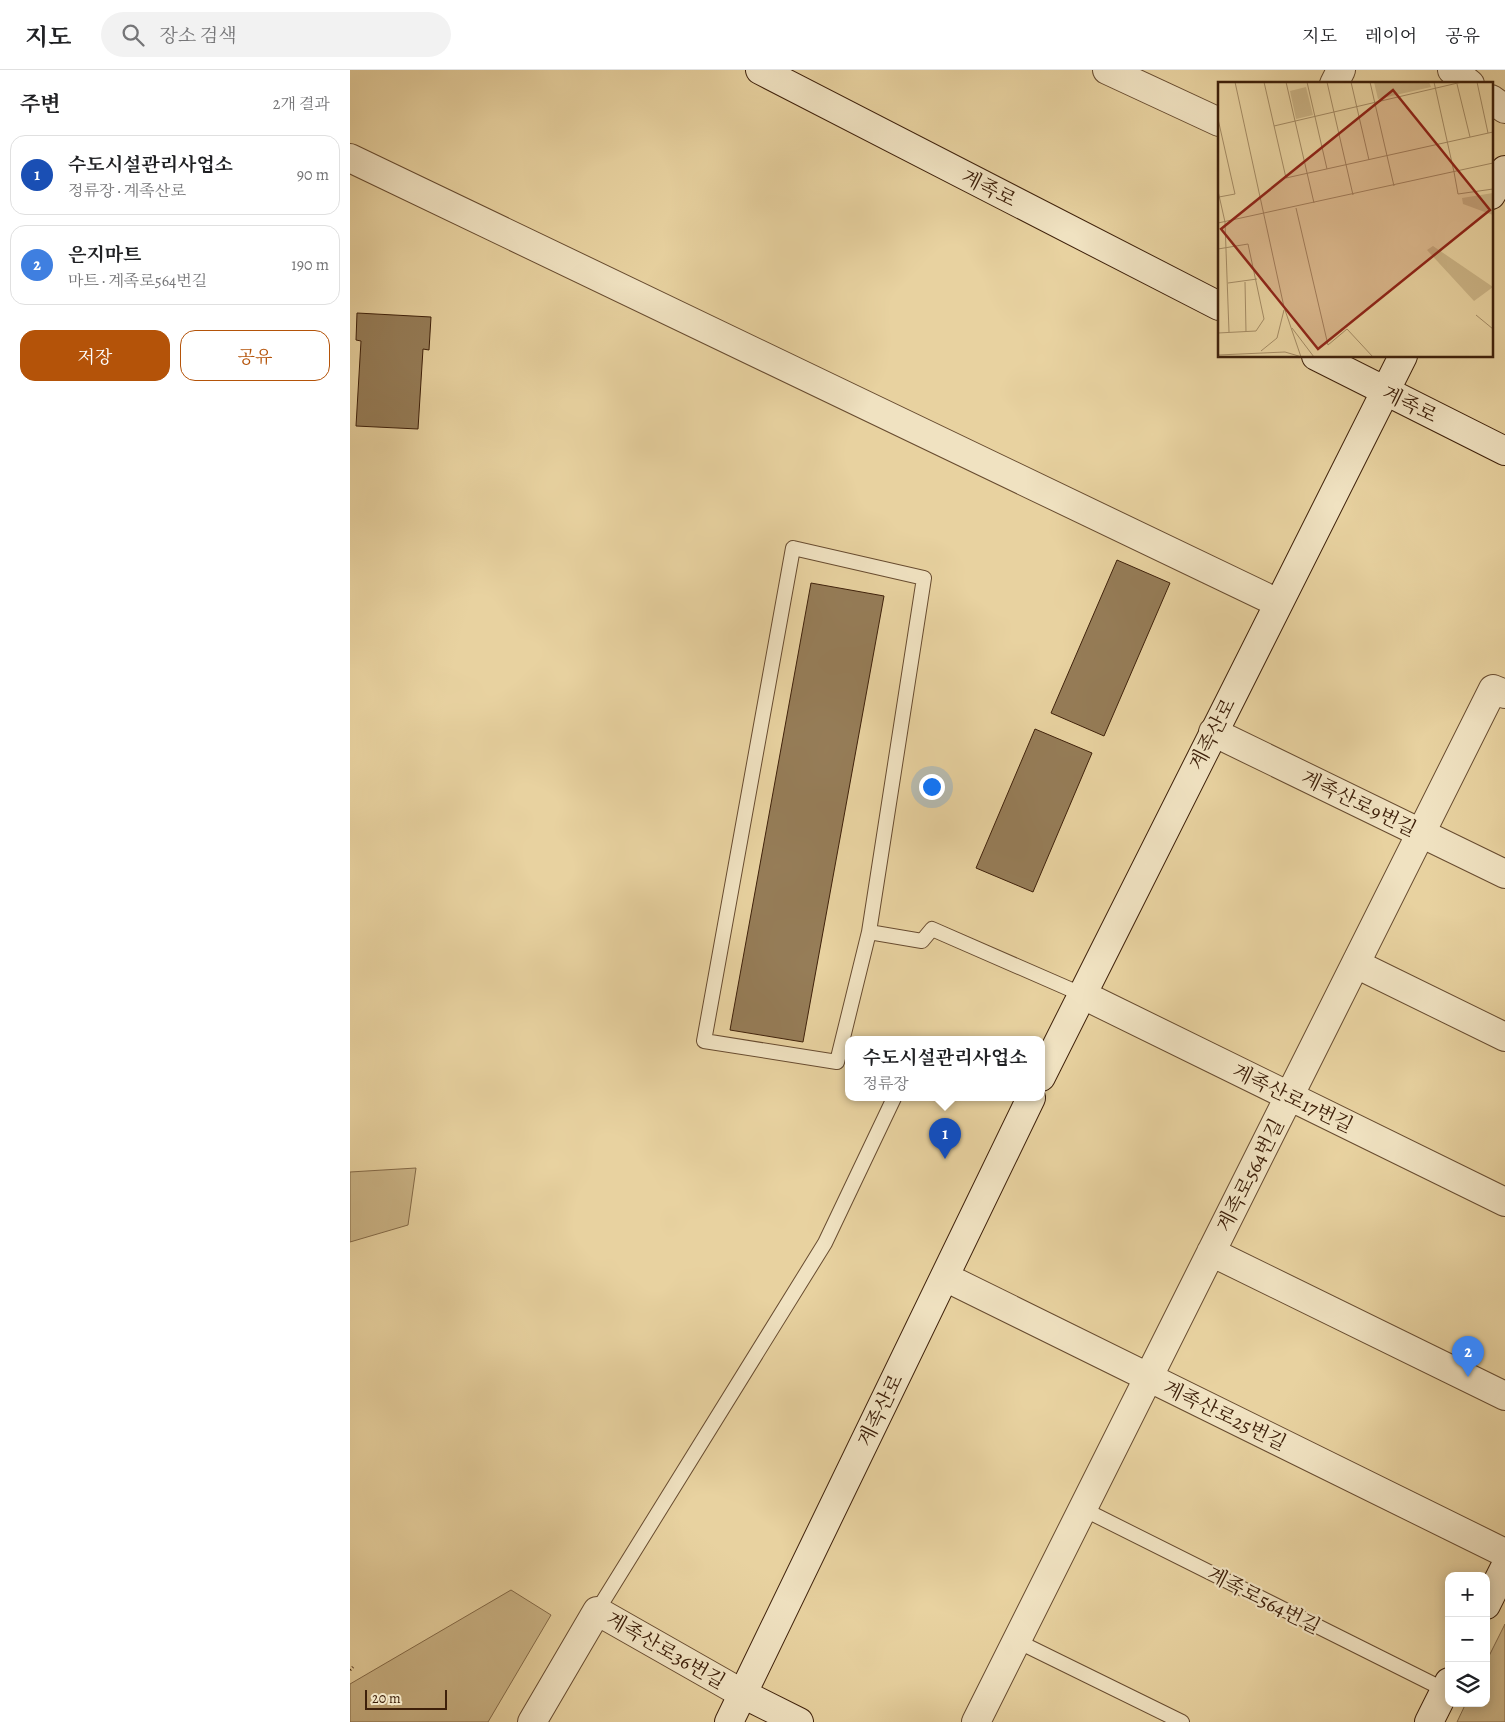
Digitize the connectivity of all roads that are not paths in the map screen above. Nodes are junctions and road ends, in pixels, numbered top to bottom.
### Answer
1 (760, 70) edge
2 (1107, 70) edge
3 (1341, 70) edge
4 (1452, 70) edge
5 (1335, 82) edge
6 (1467, 82) edge
7 (1492, 100) edge
8 (1505, 109) edge
9 (1218, 122) edge
10 (350, 158) edge
11 (1505, 170) edge
12 (1492, 194) edge
13 (1218, 305) edge
14 (1320, 358) edge
15 (1402, 358) edge
16 (1384, 392) junction
17 (1505, 451) edge
18 (1278, 603) junction
19 (1499, 691) edge
20 (1213, 732) junction
21 (1421, 833) junction
22 (1505, 874) edge
23 (869, 932) junction
24 (1356, 964) junction
25 (1082, 994) junction
26 (1505, 1038) edge
27 (1045, 1069) edge
28 (1289, 1096) junction
29 (893, 1101) edge
30 (1030, 1101) edge
31 (1505, 1202) edge
32 (1211, 1252) junction
33 (945, 1276) junction
34 (1149, 1377) junction
35 (1505, 1396) edge
36 (1083, 1509) junction
37 (1505, 1553) edge
38 (1505, 1567) edge
39 (1490, 1598) edge
40 (597, 1611) junction
41 (1016, 1641) junction
42 (1445, 1685) edge
43 (1445, 1690) edge
44 (743, 1694) junction
45 (532, 1722) edge
46 (729, 1722) edge
47 (800, 1722) edge
48 (976, 1722) edge
49 (1182, 1722) edge
50 (1429, 1722) edge

1 - 13 street, 계족로
2 - 9 street
3 - 5 street
4 - 6 street
7 - 8 street
10 - 18 street
11 - 12 street
14 - 16 street, 계족로
15 - 16 street, 계족산로
16 - 17 street, 계족로
16 - 18 street, 계족산로
18 - 20 street, 계족산로
19 - 21 street, 계족로564번길
20 - 21 street, 계족산로9번길
20 - 25 street, 계족산로
21 - 22 street, 계족산로9번길
21 - 24 street, 계족로564번길
23 - 23 lane
23 - 25 lane
24 - 26 street
24 - 28 street, 계족로564번길
25 - 27 street, 계족산로
25 - 28 street, 계족산로17번길
28 - 31 street, 계족산로17번길
28 - 32 street, 계족로564번길
29 - 40 lane
30 - 33 street, 계족산로
32 - 34 street, 계족로564번길
32 - 35 street, 계족로564번길
33 - 34 street, 계족산로25번길
33 - 44 street, 계족산로
34 - 36 street, 계족로564번길
34 - 37 street, 계족산로25번길
36 - 41 street, 계족로564번길
36 - 42 lane, 계족로564번길
38 - 39 street
40 - 44 street, 계족산로36번길
40 - 45 street, 계족산로36번길
41 - 48 street, 계족로564번길
41 - 49 lane
43 - 50 street
44 - 46 street, 계족산로
44 - 47 street, 계족산로36번길

